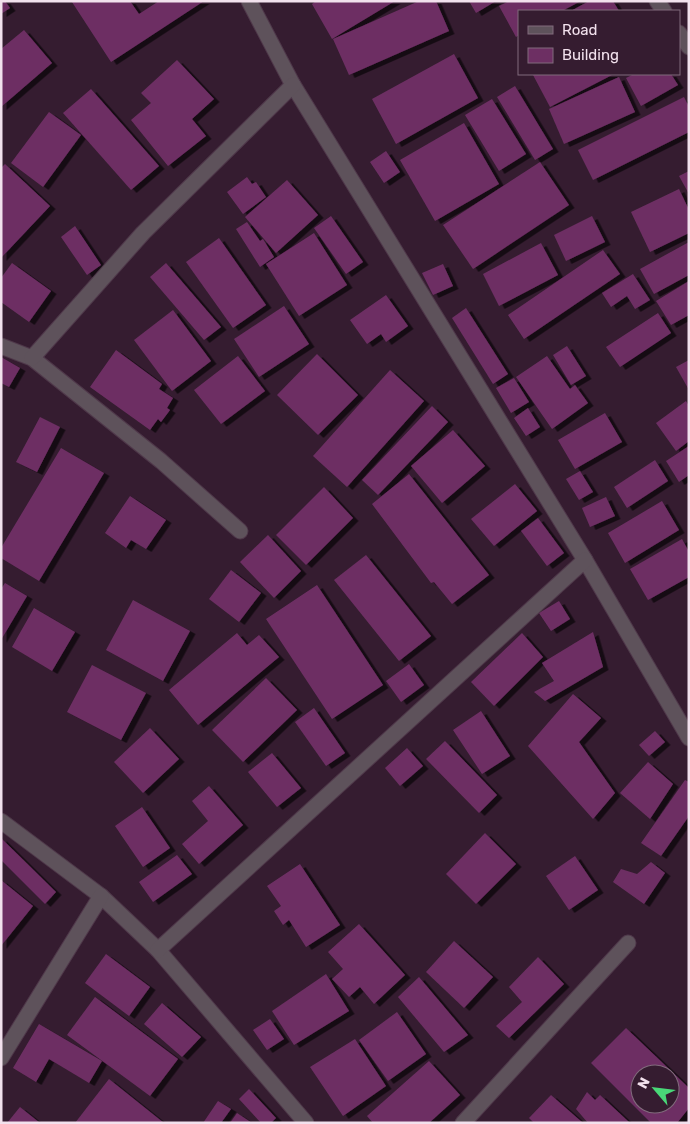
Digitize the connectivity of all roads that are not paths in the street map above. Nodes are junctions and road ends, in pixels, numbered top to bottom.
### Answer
1 (249, 1) edge
2 (680, 34) edge
3 (689, 47) edge
4 (294, 85) junction
5 (1, 346) edge
6 (32, 358) junction
7 (240, 531) dead end
8 (585, 560) junction
9 (689, 738) edge
10 (1, 821) edge
11 (101, 896) junction
12 (628, 943) dead end
13 (158, 950) junction
14 (1, 1058) edge
15 (306, 1123) edge
16 (463, 1123) edge

1 - 4 street
2 - 3 street
4 - 6 street
4 - 8 street
5 - 6 street
6 - 7 street
8 - 9 street
8 - 13 street
10 - 11 street
11 - 13 street
11 - 14 street
12 - 16 street
13 - 15 street

